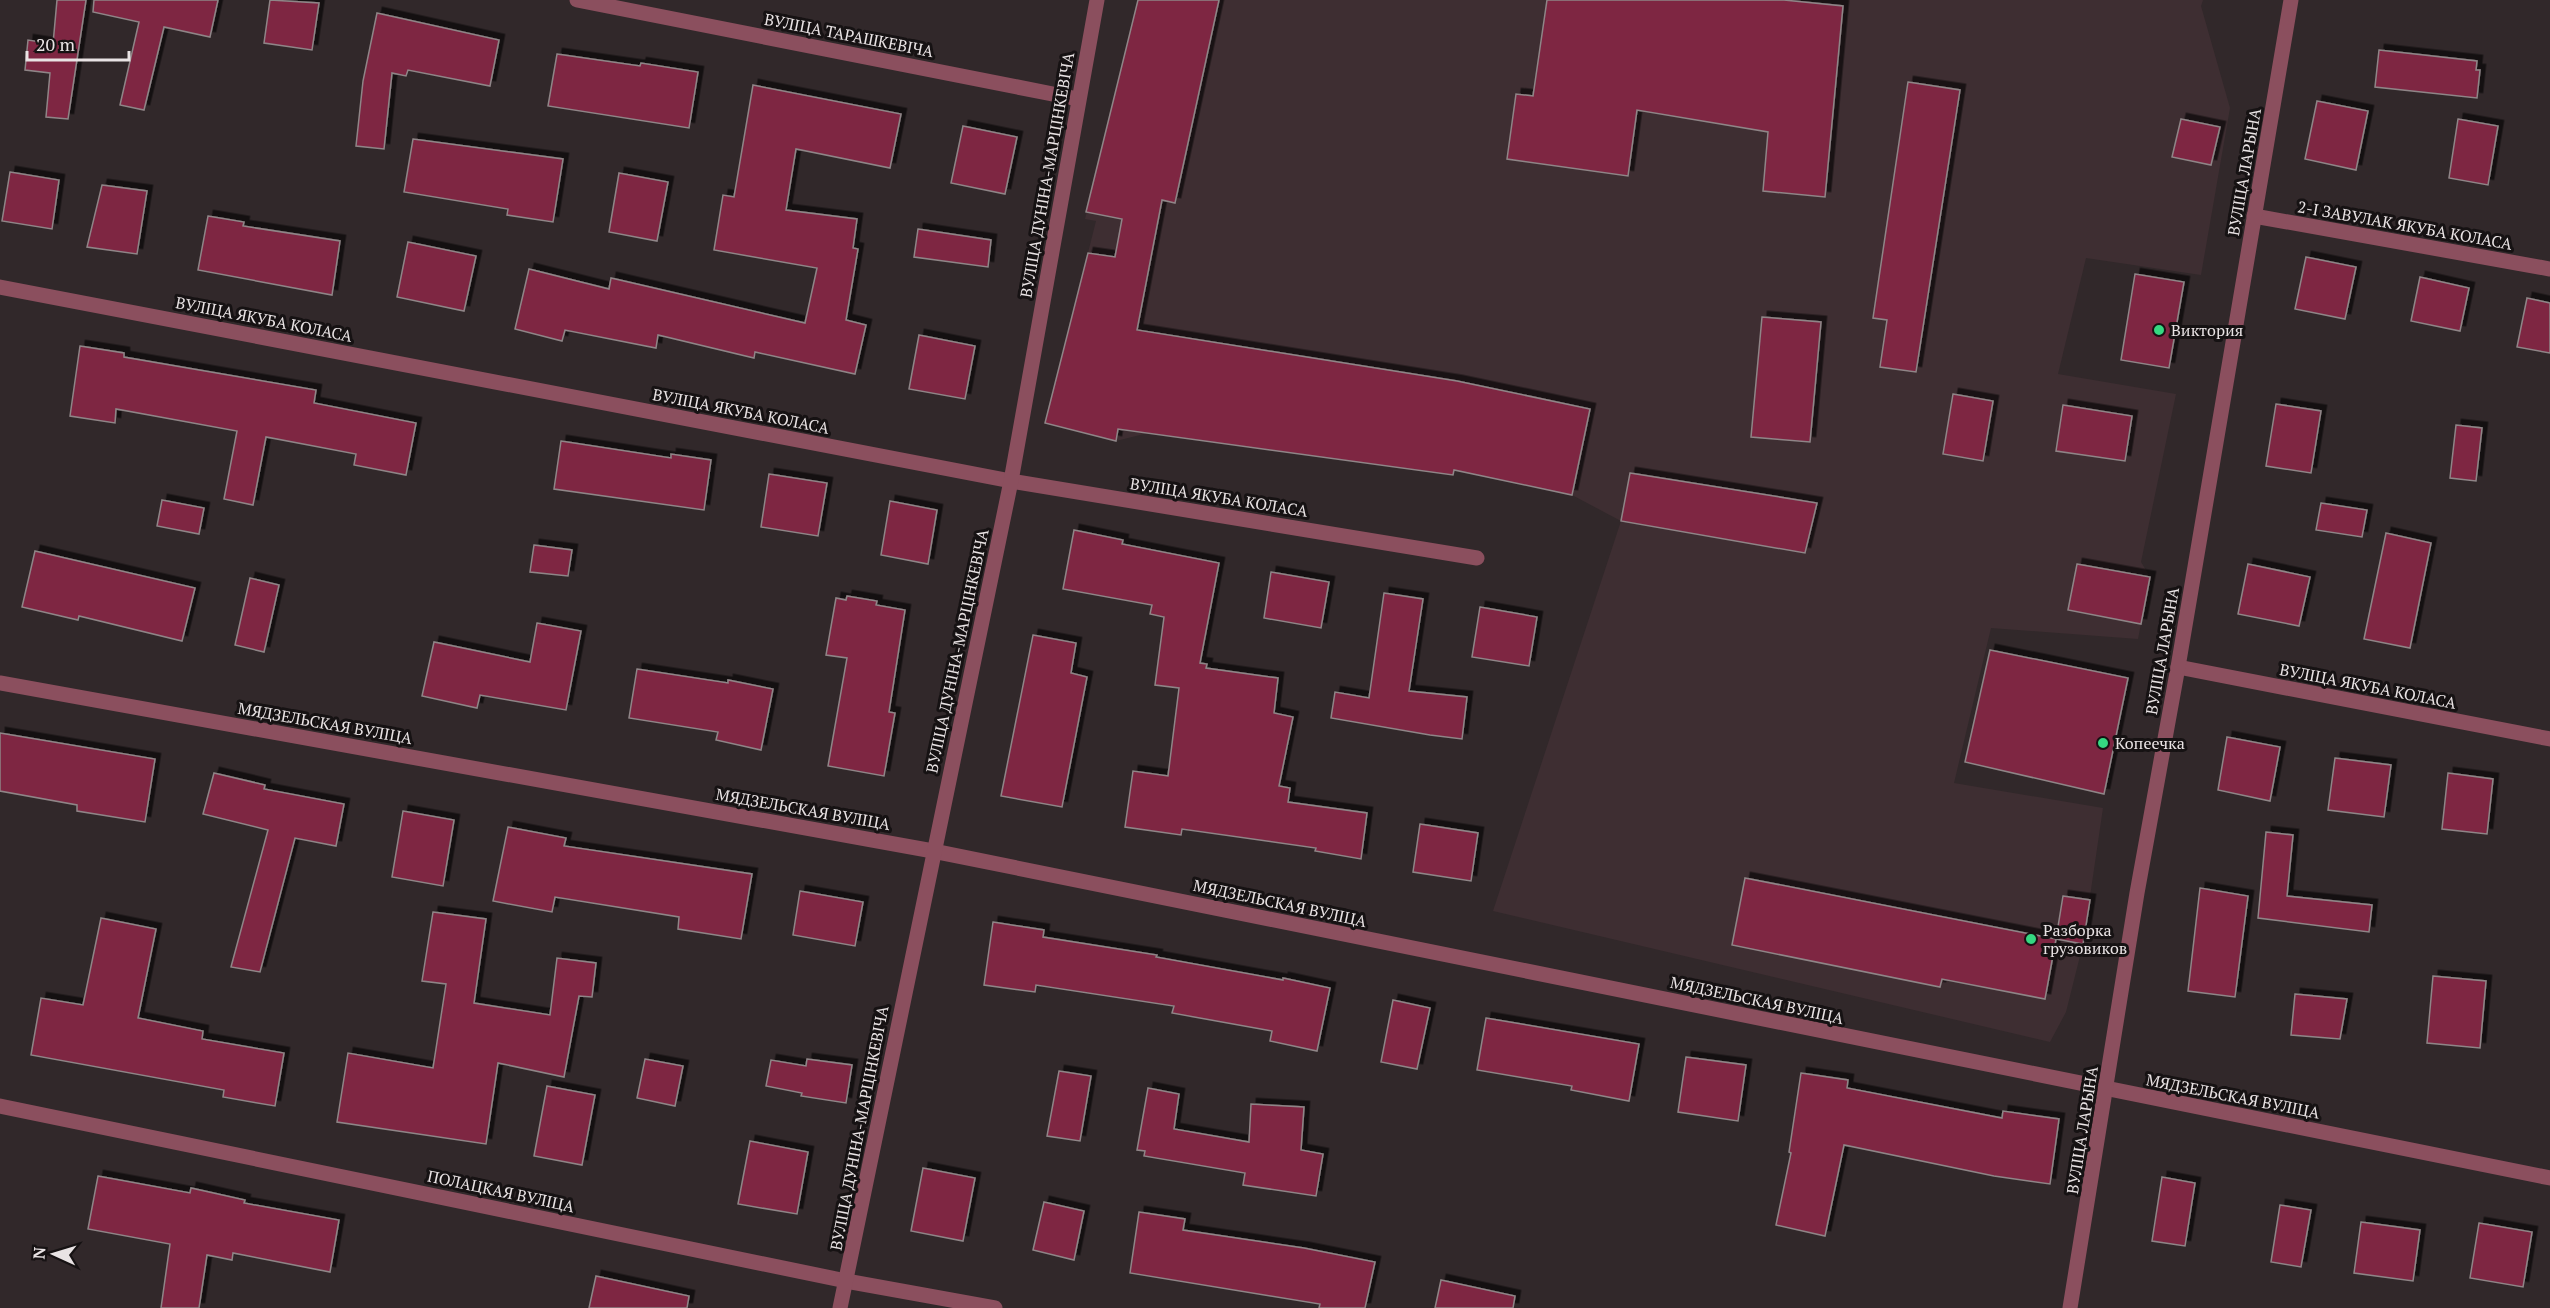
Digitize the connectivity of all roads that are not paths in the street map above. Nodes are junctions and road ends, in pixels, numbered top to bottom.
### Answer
1 (577, 0) edge
2 (1097, 0) edge
3 (2291, 0) edge
4 (1078, 99) junction
5 (2254, 216) junction
6 (2550, 269) edge
7 (0, 287) edge
8 (1011, 481) junction
9 (1477, 558) dead end
10 (2178, 667) junction
11 (0, 683) edge
12 (2550, 739) edge
13 (933, 850) junction
14 (2107, 1089) junction
15 (0, 1106) edge
16 (2550, 1178) edge
17 (846, 1281) junction
18 (840, 1308) edge
19 (995, 1308) edge
20 (2070, 1308) edge

1 - 4 street, ВУЛІЦА ТАРАШКЕВІЧА
2 - 4 street, ВУЛІЦА ДУНІНА-МАРЦІНКЕВІЧА
3 - 5 street, ВУЛІЦА ЛАРЫНА
4 - 8 street, ВУЛІЦА ДУНІНА-МАРЦІНКЕВІЧА
5 - 6 street, 2-І ЗАВУЛАК ЯКУБА КОЛАСА
5 - 10 street, ВУЛІЦА ЛАРЫНА
7 - 8 street, ВУЛІЦА ЯКУБА КОЛАСА
8 - 9 street, ВУЛІЦА ЯКУБА КОЛАСА
8 - 13 street, ВУЛІЦА ДУНІНА-МАРЦІНКЕВІЧА
10 - 12 street, ВУЛІЦА ЯКУБА КОЛАСА
10 - 14 street, ВУЛІЦА ЛАРЫНА
11 - 13 street, МЯДЗЕЛЬСКАЯ ВУЛІЦА
13 - 14 street, МЯДЗЕЛЬСКАЯ ВУЛІЦА
13 - 17 street, ВУЛІЦА ДУНІНА-МАРЦІНКЕВІЧА
14 - 16 street, МЯДЗЕЛЬСКАЯ ВУЛІЦА
14 - 20 street, ВУЛІЦА ЛАРЫНА
15 - 17 street, ПОЛАЦКАЯ ВУЛІЦА
17 - 18 street, ВУЛІЦА ДУНІНА-МАРЦІНКЕВІЧА
17 - 19 street, ПОЛАЦКАЯ ВУЛІЦА

